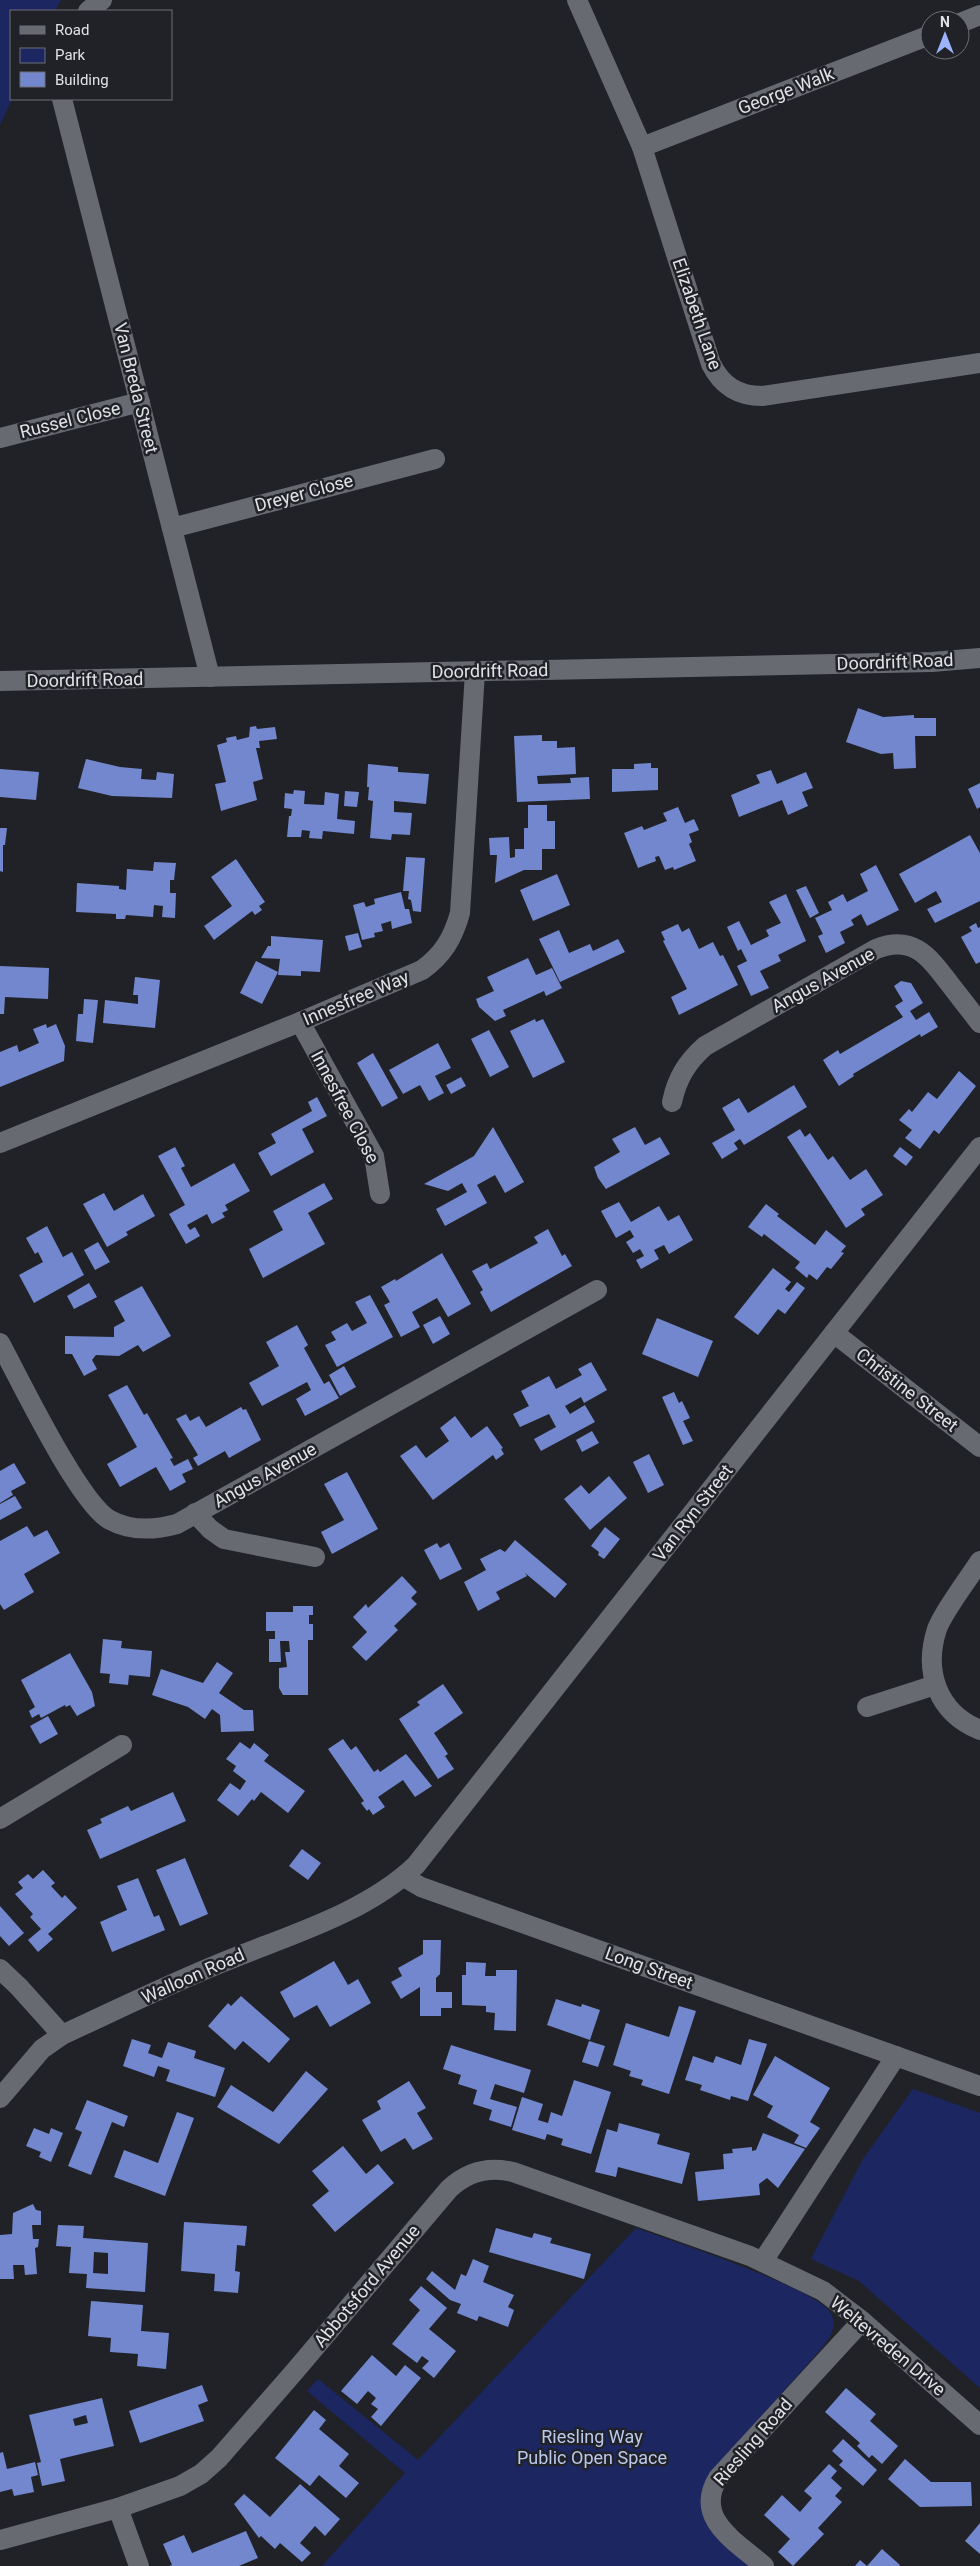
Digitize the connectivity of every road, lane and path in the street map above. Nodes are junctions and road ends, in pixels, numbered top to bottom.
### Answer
1 (102, 0) edge
2 (578, 0) edge
3 (89, 10) edge
4 (920, 39) edge
5 (62, 100) edge
6 (642, 146) junction
7 (980, 363) edge
8 (140, 402) junction
9 (0, 438) edge
10 (435, 459) dead end
11 (172, 528) junction
12 (980, 658) edge
13 (475, 672) junction
14 (210, 677) junction
15 (0, 681) edge
16 (300, 1022) junction
17 (980, 1023) edge
18 (672, 1102) dead end
19 (0, 1143) edge
20 (980, 1147) edge
21 (380, 1194) dead end
22 (596, 1290) dead end
23 (834, 1333) junction
24 (0, 1343) edge
25 (980, 1447) edge
26 (195, 1513) junction
27 (315, 1557) dead end
28 (980, 1561) edge
29 (935, 1685) junction
30 (867, 1707) dead end
31 (980, 1730) edge
32 (122, 1745) dead end
33 (0, 1819) edge
34 (404, 1877) junction
35 (0, 1969) edge
36 (62, 2035) junction
37 (896, 2056) junction
38 (980, 2086) edge
39 (0, 2098) edge
40 (763, 2261) junction
41 (862, 2320) junction
42 (980, 2425) edge
43 (118, 2508) junction
44 (0, 2540) edge
45 (139, 2566) edge
46 (764, 2566) edge

1 - 3 street
2 - 6 street, Elizabeth Lane
4 - 6 street, George Walk
5 - 8 street, Van Breda Street
6 - 7 street, Elizabeth Lane
8 - 9 street, Russel Close
8 - 11 street, Van Breda Street
10 - 11 street, Dreyer Close
11 - 14 street, Van Breda Street
12 - 13 street, Doordrift Road
13 - 14 street, Doordrift Road
13 - 16 street, Innesfree Way
14 - 15 street, Doordrift Road
16 - 19 street, Innesfree Way
16 - 21 street, Innesfree Close
17 - 18 street, Angus Avenue
20 - 23 street, Van Ryn Street
22 - 26 street, Angus Avenue
23 - 25 street, Christine Street
23 - 34 street, Van Ryn Street
24 - 26 street, Angus Avenue
26 - 27 street
28 - 29 street
29 - 30 street
29 - 31 street
32 - 33 street
34 - 36 street, Walloon Road
34 - 37 street, Long Street
35 - 36 street
36 - 39 street, Walloon Road
37 - 38 street, Long Street
37 - 40 street
40 - 41 street, Weltevreden Drive
40 - 43 street, Abbotsford Avenue
41 - 42 street, Weltevreden Drive
41 - 46 street, Riesling Road
43 - 44 street, Abbotsford Avenue
43 - 45 street

